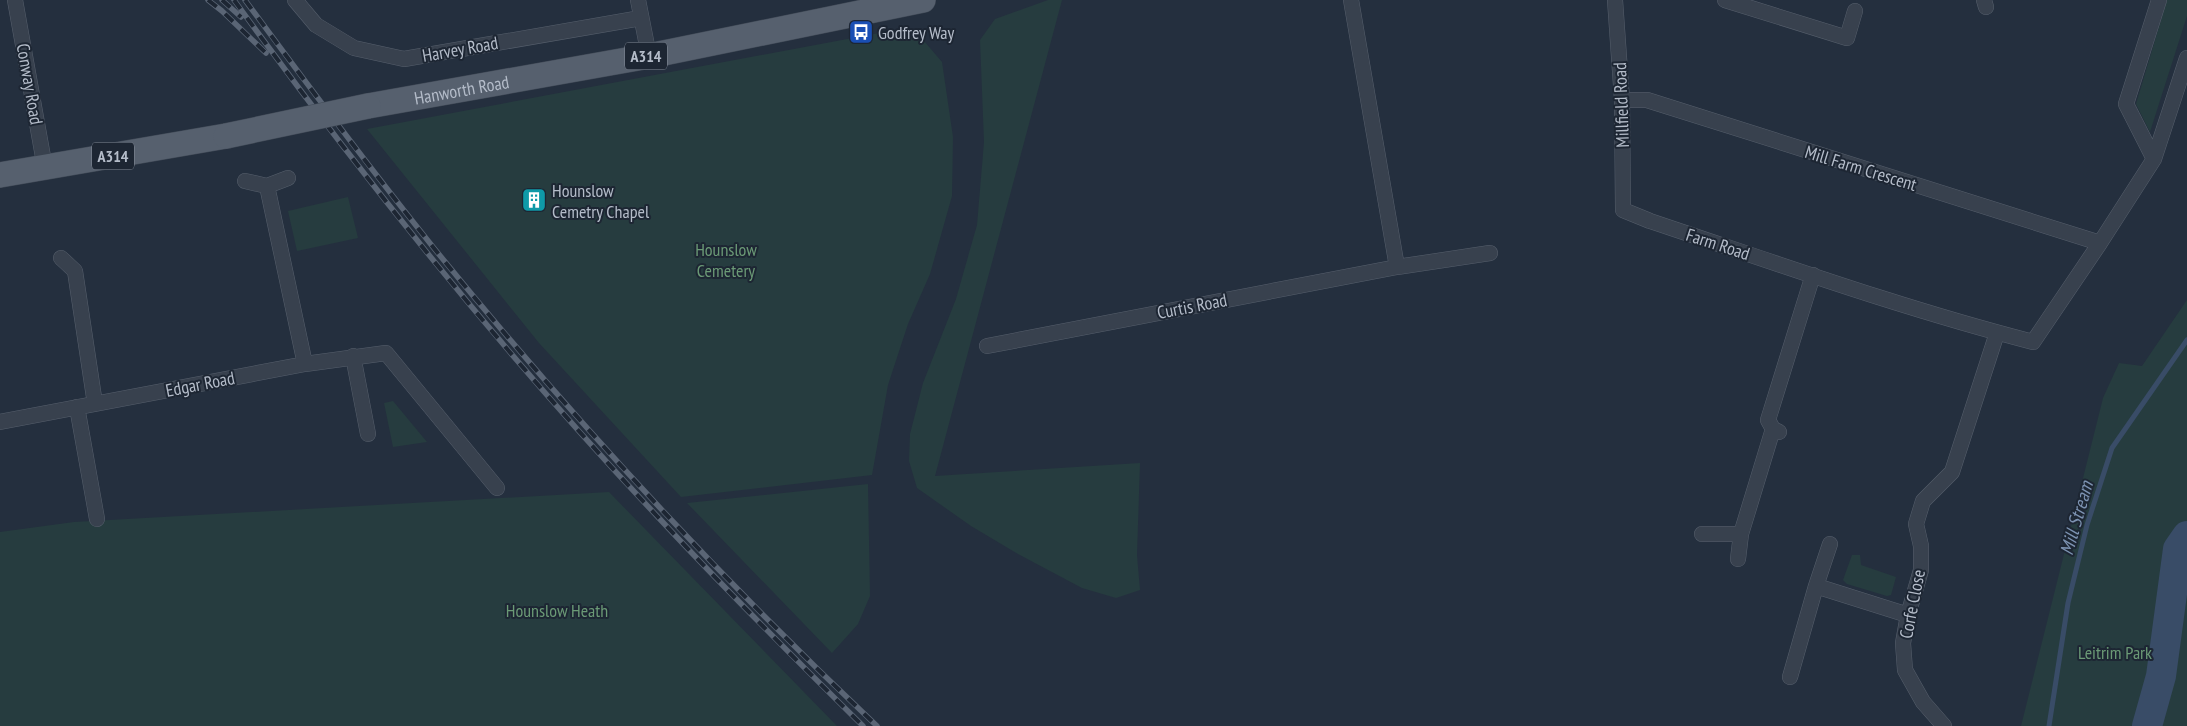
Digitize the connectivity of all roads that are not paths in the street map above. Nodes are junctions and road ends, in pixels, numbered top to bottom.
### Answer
1 (15, 0) edge
2 (295, 0) edge
3 (638, 0) edge
4 (923, 0) edge
5 (1351, 0) edge
6 (1615, 0) edge
7 (1725, 0) edge
8 (2159, 0) edge
9 (1854, 11) dead end
10 (641, 18) junction
11 (649, 56) junction
12 (2187, 58) edge
13 (1622, 100) junction
14 (2154, 159) junction
15 (45, 168) junction
16 (0, 175) edge
17 (288, 178) dead end
18 (245, 181) dead end
19 (267, 186) junction
20 (1623, 210) joint
21 (2100, 243) junction
22 (1490, 252) dead end
23 (61, 258) dead end
24 (1397, 267) junction
25 (1813, 275) junction
26 (1997, 333) junction
27 (987, 346) dead end
28 (353, 356) junction
29 (305, 364) junction
30 (95, 404) junction
31 (76, 407) junction
32 (0, 422) edge
33 (368, 434) dead end
34 (497, 488) dead end
35 (97, 520) dead end
36 (1702, 534) dead end
37 (1742, 534) junction
38 (1830, 544) dead end
39 (1738, 559) dead end
40 (1816, 586) junction
41 (1908, 616) junction
42 (1790, 676) dead end
43 (1944, 726) edge

1 - 15 street, Conway Road
2 - 10 street, Harvey Road
3 - 10 street
4 - 11 main road, Hanworth Road / A314
5 - 24 street
6 - 13 street, Millfield Road
7 - 9 street
8 - 14 street
10 - 11 street
11 - 15 main road, Hanworth Road / A314, bridge
12 - 14 street
13 - 20 street, Millfield Road
13 - 21 street, Mill Farm Crescent
14 - 21 street
15 - 16 main road, Hanworth Road / A314
17 - 19 street
18 - 19 street
19 - 29 street
20 - 25 street, Farm Road
21 - 26 street, Farm Road
22 - 24 street, Curtis Road
23 - 30 street
24 - 27 street, Curtis Road
25 - 26 street, Farm Road
25 - 37 street
26 - 41 street, Corfe Close
28 - 29 street, Edgar Road
28 - 33 street
28 - 34 street, Edgar Road
29 - 30 street, Edgar Road
30 - 31 street, Edgar Road
31 - 32 street, Edgar Road
31 - 35 street
36 - 37 street
37 - 39 street
38 - 40 street
40 - 41 street
40 - 42 street
41 - 43 street, Corfe Close

